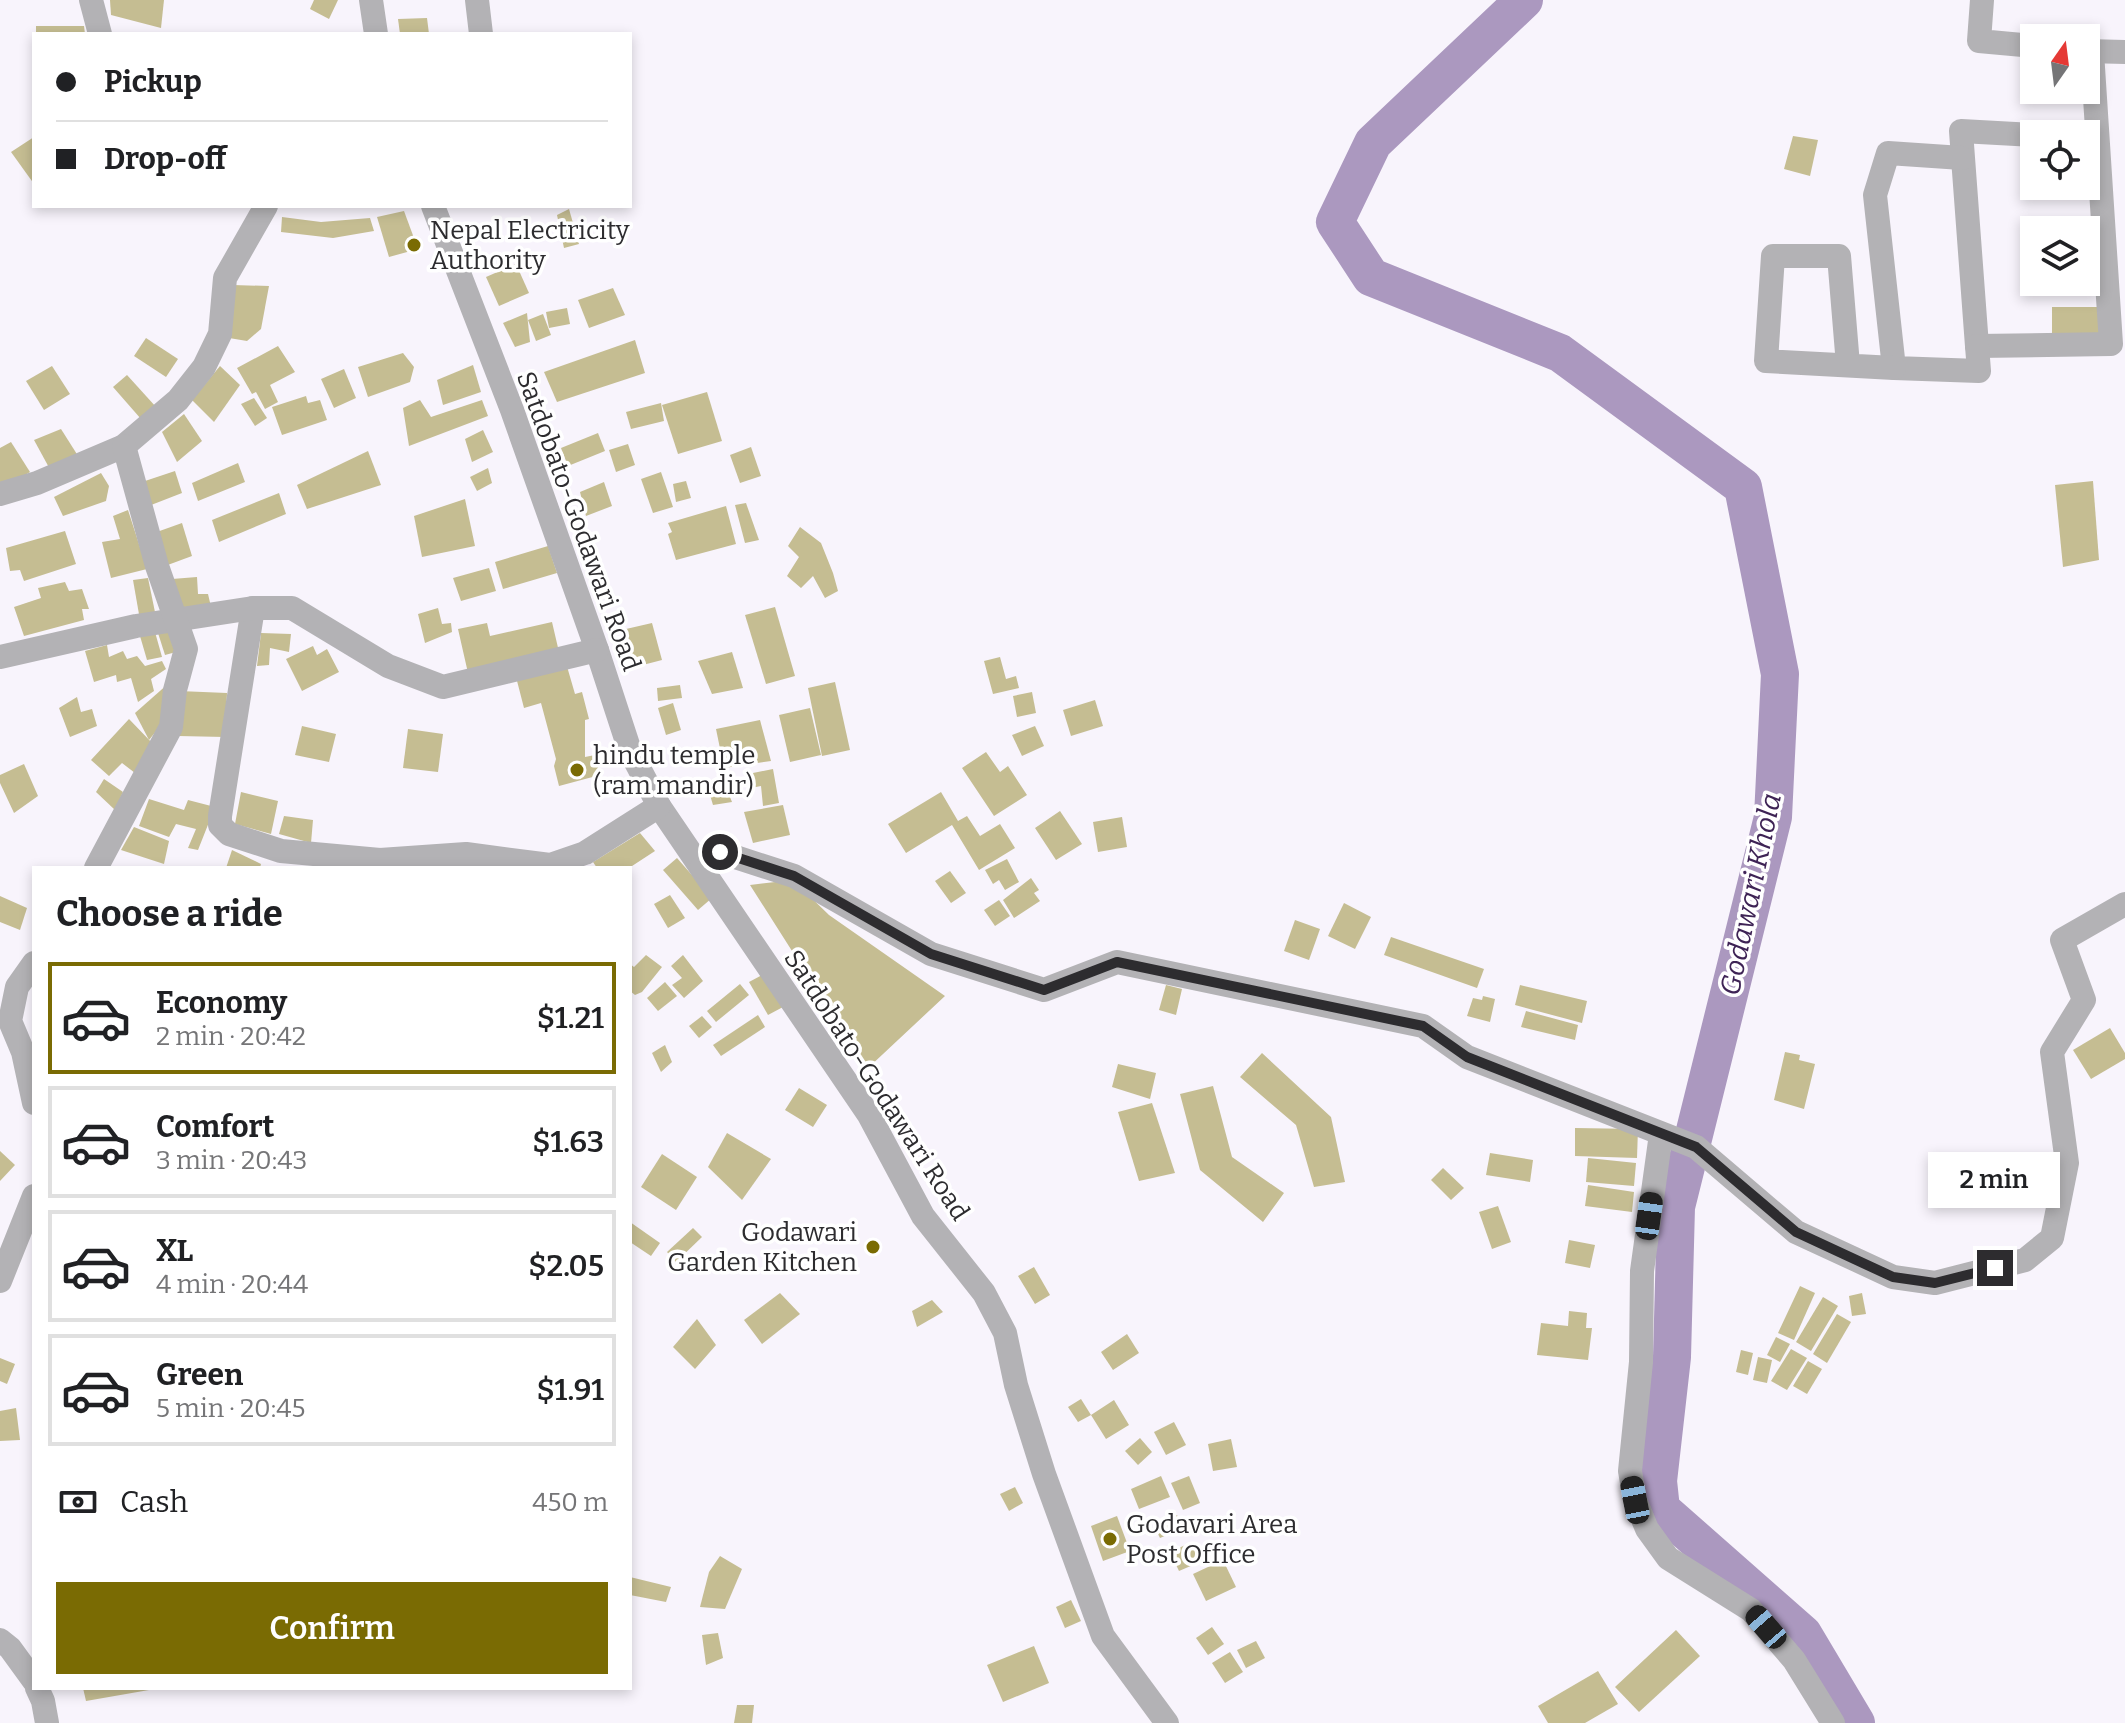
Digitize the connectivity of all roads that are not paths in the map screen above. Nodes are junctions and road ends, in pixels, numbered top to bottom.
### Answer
1 (91, 0) edge
2 (371, 0) edge
3 (477, 0) edge
4 (1982, 0) edge
5 (99, 32) edge
6 (376, 32) edge
7 (481, 32) edge
8 (2020, 45) edge
9 (2100, 52) edge
10 (2125, 52) edge
11 (2020, 134) edge
12 (1962, 158) junction
13 (2098, 200) edge
14 (265, 208) edge
15 (434, 208) edge
16 (1977, 346) junction
17 (1848, 365) junction
18 (1894, 368) junction
19 (124, 446) junction
20 (0, 494) edge
21 (253, 608) junction
22 (175, 621) junction
23 (597, 650) junction
24 (0, 657) edge
25 (659, 806) junction
26 (278, 860) edge
27 (97, 866) edge
28 (702, 867) junction
29 (2125, 904) edge
30 (32, 966) edge
31 (32, 1094) edge
32 (1661, 1134) junction
33 (32, 1201) edge
34 (0, 1281) edge
35 (0, 1640) edge
36 (32, 1678) edge
37 (38, 1690) edge
38 (47, 1723) edge
39 (1167, 1723) edge
40 (1833, 1723) edge

1 - 5 street
2 - 6 street
3 - 7 street
4 - 8 street
9 - 10 street
11 - 12 street
12 - 16 street
12 - 18 street
13 - 16 street
14 - 19 street
15 - 23 street, Satdobato-Godawari Road
16 - 18 street
17 - 17 street
17 - 18 street
19 - 20 street
19 - 22 street
21 - 22 street
21 - 23 street
21 - 26 street
22 - 24 street
22 - 27 street
23 - 25 street, Satdobato-Godawari Road
25 - 26 street
25 - 28 street, Satdobato-Godawari Road
28 - 32 street
28 - 39 street, Satdobato-Godawari Road
29 - 32 street
30 - 31 street
32 - 40 street
33 - 34 street
35 - 36 street
37 - 38 street

